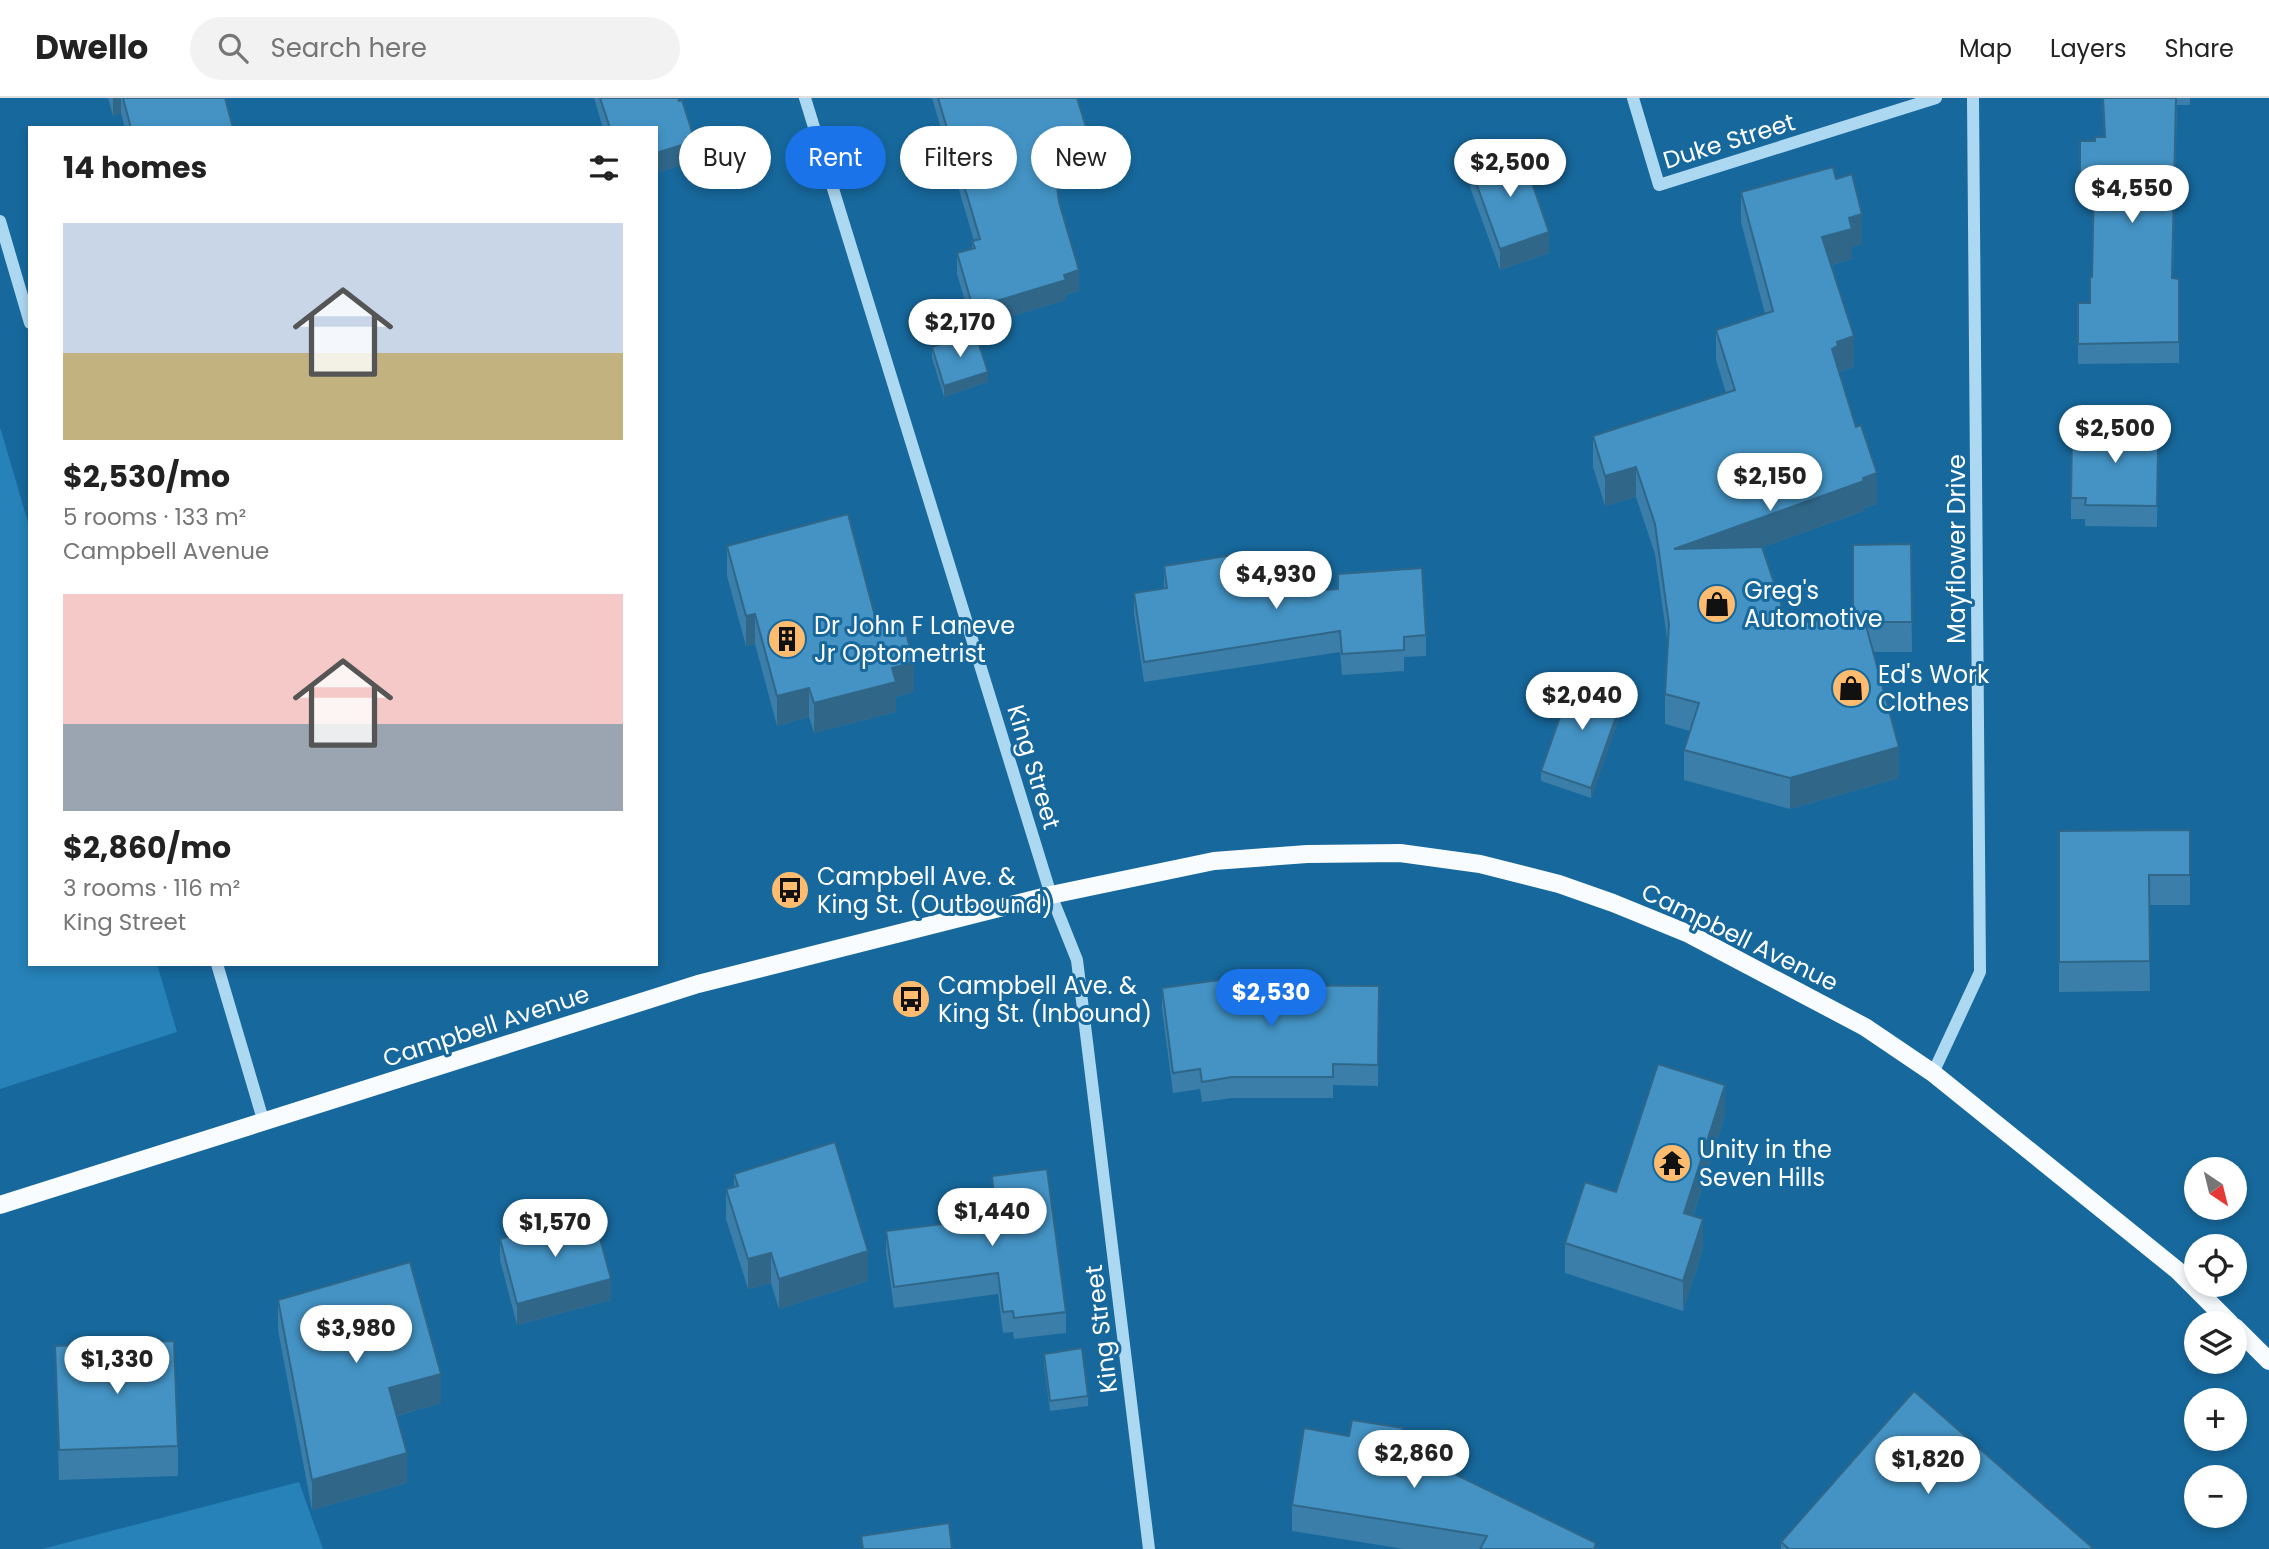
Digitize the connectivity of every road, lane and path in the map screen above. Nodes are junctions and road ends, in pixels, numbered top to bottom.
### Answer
1 (805, 98) edge
2 (1633, 98) edge
3 (1936, 98) edge
4 (1973, 98) edge
5 (0, 221) edge
6 (28, 316) edge
7 (1051, 895) junction
8 (219, 966) edge
9 (1933, 1073) junction
10 (264, 1123) junction
11 (0, 1205) edge
12 (2218, 1311) edge
13 (2247, 1339) edge
14 (2269, 1362) edge
15 (1149, 1549) edge

1 - 7 street, King Street
2 - 3 street, Duke Street
4 - 9 street, Mayflower Drive
5 - 6 street
7 - 9 main road, Campbell Avenue
7 - 10 main road, Campbell Avenue
7 - 15 street, King Street
8 - 10 street
9 - 12 main road, Campbell Avenue
10 - 11 main road, Campbell Avenue
13 - 14 main road

